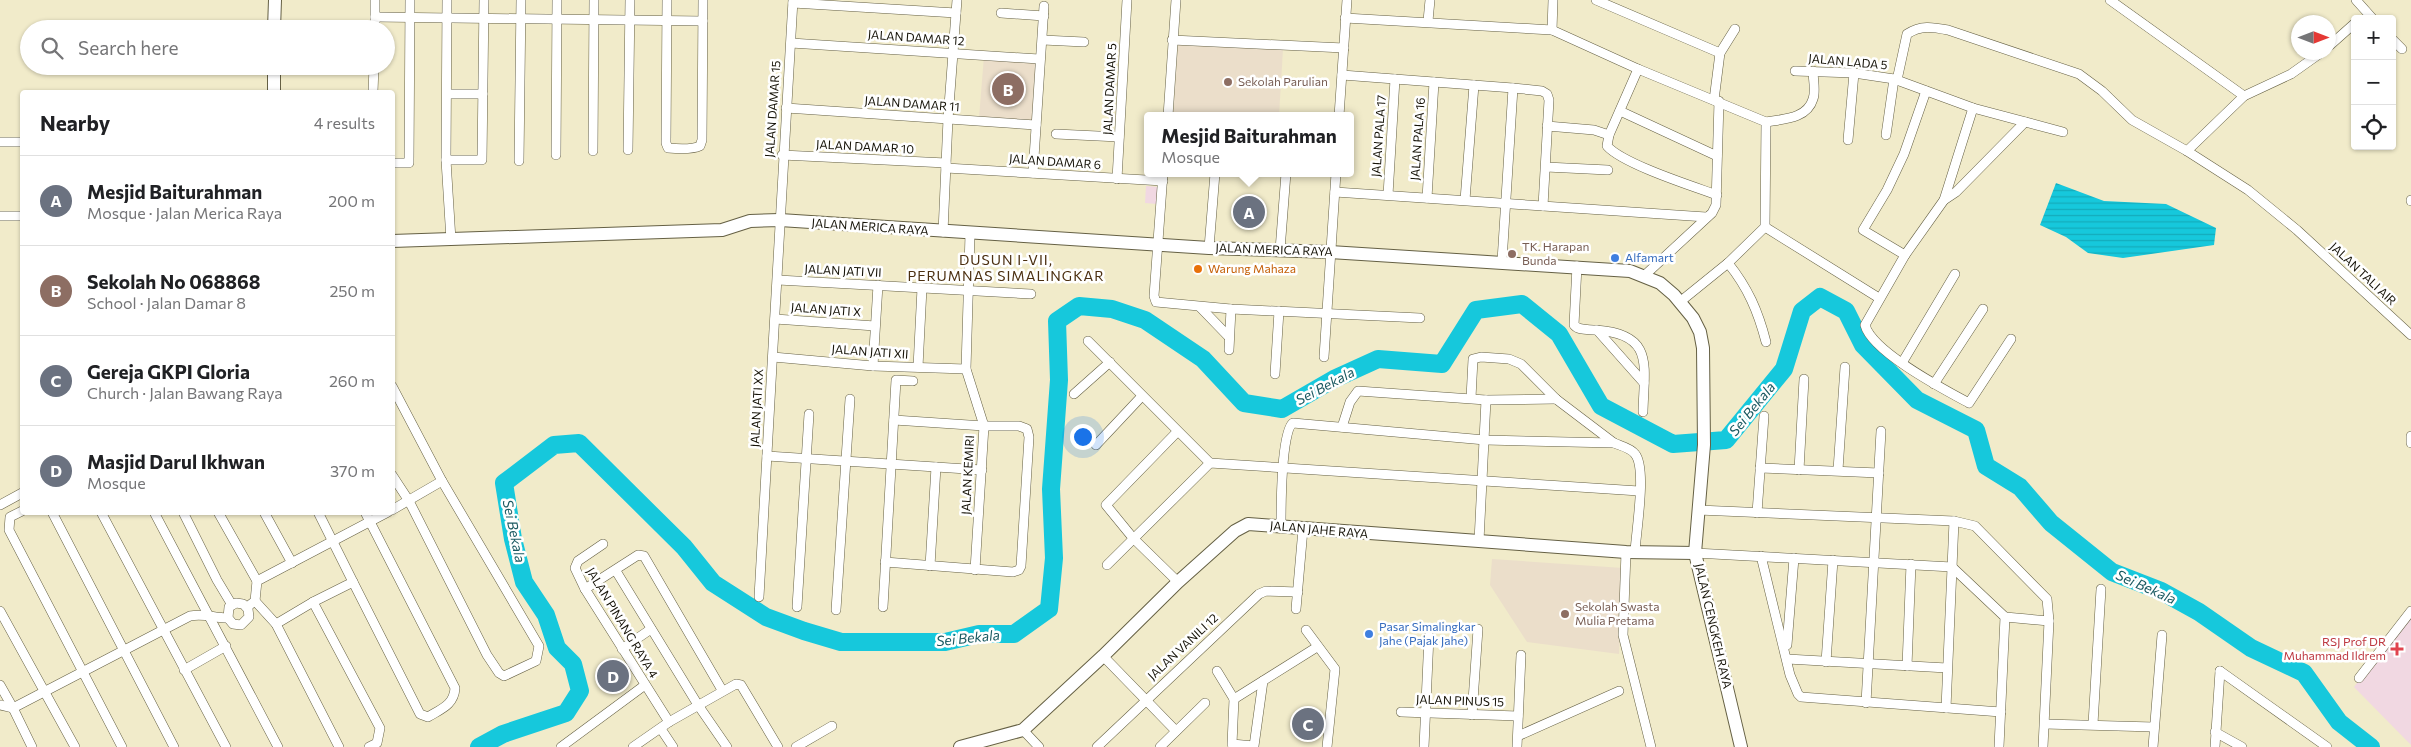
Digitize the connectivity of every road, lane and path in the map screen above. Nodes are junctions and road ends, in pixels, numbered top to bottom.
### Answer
1 (275, 0) edge
2 (375, 0) edge
3 (410, 0) edge
4 (447, 0) edge
5 (484, 0) edge
6 (521, 0) edge
7 (557, 0) edge
8 (594, 0) edge
9 (630, 0) edge
10 (667, 0) edge
11 (703, 0) edge
12 (910, 0) edge
13 (957, 0) edge
14 (1127, 0) edge
15 (1176, 0) edge
16 (1347, 0) edge
17 (1430, 0) edge
18 (1553, 0) edge
19 (1596, 0) edge
20 (2110, 0) edge
21 (2356, 0) edge
22 (793, 1) edge
23 (910, 10) junction
24 (956, 13) junction
25 (1001, 13) dead end
26 (2370, 15) edge
27 (375, 17) junction
28 (447, 17) junction
29 (410, 18) junction
30 (484, 18) junction
31 (520, 18) junction
32 (557, 18) junction
33 (1345, 18) junction
34 (594, 19) junction
35 (274, 20) edge
36 (375, 20) edge
37 (630, 20) junction
38 (666, 20) junction
39 (703, 21) junction
40 (1428, 21) junction
41 (2351, 26) edge
42 (1736, 29) dead end
43 (1552, 30) junction
44 (2336, 39) edge
45 (1043, 40) junction
46 (1172, 40) junction
47 (1084, 42) dead end
48 (791, 43) junction
49 (2396, 43) edge
50 (1344, 48) junction
51 (2402, 49) dead end
52 (953, 53) junction
53 (1720, 53) junction
54 (1040, 59) junction
55 (2311, 60) edge
56 (1638, 70) junction
57 (1795, 71) dead end
58 (1813, 71) junction
59 (1854, 73) junction
60 (274, 75) edge
61 (374, 75) edge
62 (1342, 75) junction
63 (1395, 79) junction
64 (1896, 79) junction
65 (1434, 82) junction
66 (1474, 85) junction
67 (1514, 88) junction
68 (274, 90) edge
69 (374, 90) edge
70 (1926, 91) junction
71 (447, 94) junction
72 (483, 94) junction
73 (2244, 96) junction
74 (1717, 101) junction
75 (786, 108) junction
76 (1973, 108) junction
77 (1620, 111) junction
78 (1168, 112) edge
79 (1340, 112) edge
80 (948, 119) junction
81 (1766, 122) junction
82 (2025, 122) junction
83 (1036, 125) junction
84 (1547, 126) junction
85 (2063, 132) dead end
86 (1056, 134) dead end
87 (1609, 134) junction
88 (1886, 135) dead end
89 (1119, 138) junction
90 (1848, 140) dead end
91 (1, 142) edge
92 (20, 142) edge
93 (628, 150) dead end
94 (592, 151) dead end
95 (2187, 152) junction
96 (556, 155) dead end
97 (782, 155) junction
98 (1717, 156) junction
99 (446, 160) junction
100 (519, 161) dead end
101 (395, 163) edge
102 (946, 166) junction
103 (1546, 167) junction
104 (1608, 170) dead end
105 (1033, 174) junction
106 (1163, 177) edge
107 (1215, 177) edge
108 (1286, 177) edge
109 (1336, 177) edge
110 (1117, 179) junction
111 (1335, 192) junction
112 (1388, 194) junction
113 (1717, 195) junction
114 (1427, 198) junction
115 (1465, 200) junction
116 (1944, 200) junction
117 (1505, 203) junction
118 (1544, 206) junction
119 (0, 216) edge
120 (20, 216) edge
121 (1706, 217) junction
122 (780, 220) junction
123 (1765, 227) junction
124 (943, 232) junction
125 (970, 234) junction
126 (451, 240) junction
127 (395, 241) edge
128 (1159, 243) junction
129 (1209, 248) junction
130 (1280, 250) junction
131 (1330, 252) junction
132 (1905, 255) junction
133 (1502, 261) junction
134 (1728, 263) junction
135 (1577, 266) junction
136 (1955, 274) dead end
137 (1645, 275) junction
138 (778, 280) junction
139 (878, 285) junction
140 (922, 288) junction
141 (967, 291) junction
142 (1031, 294) dead end
143 (1879, 298) junction
144 (1681, 301) junction
145 (1200, 307) junction
146 (1231, 308) junction
147 (1983, 309) dead end
148 (1279, 311) junction
149 (1327, 314) junction
150 (1420, 318) dead end
151 (775, 319) junction
152 (876, 326) junction
153 (1597, 330) junction
154 (2411, 335) edge
155 (1229, 336) junction
156 (2011, 339) dead end
157 (1088, 341) dead end
158 (1766, 342) dead end
159 (1229, 350) dead end
160 (773, 357) junction
161 (1324, 357) dead end
162 (1110, 362) junction
163 (1902, 363) junction
164 (873, 366) junction
165 (1845, 366) dead end
166 (918, 367) junction
167 (966, 369) junction
168 (1275, 374) dead end
169 (1804, 379) dead end
170 (913, 381) dead end
171 (1644, 384) junction
172 (1934, 384) junction
173 (395, 392) edge
174 (1074, 394) dead end
175 (1142, 396) junction
176 (1471, 398) junction
177 (850, 399) dead end
178 (1556, 399) junction
179 (1486, 400) junction
180 (1643, 412) dead end
181 (809, 414) dead end
182 (1764, 416) dead end
183 (894, 420) junction
184 (984, 426) junction
185 (1342, 427) junction
186 (1881, 431) dead end
187 (1177, 432) junction
188 (2411, 436) edge
189 (1704, 438) joint
190 (1485, 440) junction
191 (2411, 442) edge
192 (1614, 443) junction
193 (1096, 445) dead end
194 (767, 456) junction
195 (806, 457) junction
196 (847, 462) junction
197 (1210, 463) junction
198 (891, 464) junction
199 (936, 467) junction
200 (1760, 468) junction
201 (1283, 469) junction
202 (982, 470) junction
203 (1799, 470) junction
204 (1838, 470) junction
205 (1879, 472) junction
206 (395, 480) edge
207 (442, 481) junction
208 (1483, 482) junction
209 (1639, 491) junction
210 (20, 494) edge
211 (409, 502) junction
212 (0, 505) edge
213 (395, 509) edge
214 (1698, 510) junction
215 (20, 512) edge
216 (1756, 513) junction
217 (54, 515) edge
218 (103, 515) edge
219 (156, 515) edge
220 (184, 515) edge
221 (220, 515) edge
222 (266, 515) edge
223 (320, 515) edge
224 (366, 515) edge
225 (383, 515) edge
226 (1877, 517) junction
227 (1954, 521) junction
228 (370, 522) junction
229 (1281, 527) junction
230 (1303, 529) junction
231 (1133, 538) junction
232 (334, 541) junction
233 (1479, 541) junction
234 (604, 544) dead end
235 (1631, 552) junction
236 (1695, 553) junction
237 (1761, 556) junction
238 (1794, 558) junction
239 (1833, 560) junction
240 (886, 562) junction
241 (1873, 562) junction
242 (292, 563) junction
243 (1912, 564) junction
244 (1107, 565) dead end
245 (930, 566) junction
246 (1952, 567) junction
247 (975, 570) junction
248 (616, 571) junction
249 (257, 581) junction
250 (353, 582) junction
251 (1178, 582) junction
252 (585, 589) junction
253 (2101, 589) dead end
254 (1298, 592) junction
255 (759, 597) dead end
256 (255, 601) junction
257 (313, 602) junction
258 (232, 604) junction
259 (883, 607) dead end
260 (247, 608) junction
261 (796, 608) dead end
262 (1296, 609) dead end
263 (836, 610) dead end
264 (0, 611) edge
265 (2411, 611) edge
266 (210, 615) junction
267 (2005, 617) junction
268 (228, 618) junction
269 (2049, 621) junction
270 (276, 624) junction
271 (164, 629) junction
272 (1478, 629) dead end
273 (651, 630) junction
274 (1306, 630) dead end
275 (2162, 634) dead end
276 (1429, 636) dead end
277 (226, 646) junction
278 (1317, 647) junction
279 (622, 649) junction
280 (125, 650) junction
281 (1521, 655) dead end
282 (1103, 656) junction
283 (1787, 656) junction
284 (1826, 662) junction
285 (1867, 664) junction
286 (1907, 666) junction
287 (1947, 668) junction
288 (184, 670) junction
289 (84, 671) junction
290 (1217, 671) dead end
291 (2359, 678) dead end
292 (1262, 680) junction
293 (0, 684) edge
294 (645, 685) junction
295 (722, 690) junction
296 (1618, 691) dead end
297 (43, 692) junction
298 (1234, 699) junction
299 (1146, 700) junction
300 (1205, 703) dead end
301 (1866, 703) junction
302 (0, 705) edge
303 (698, 705) junction
304 (13, 708) junction
305 (1946, 708) junction
306 (1401, 712) dead end
307 (1426, 712) junction
308 (2001, 712) junction
309 (1472, 715) junction
310 (1518, 716) junction
311 (669, 722) junction
312 (2045, 724) junction
313 (2094, 724) junction
314 (832, 726) dead end
315 (2154, 726) junction
316 (661, 729) junction
317 (1023, 730) junction
318 (1176, 731) junction
319 (2215, 732) junction
320 (1518, 736) junction
321 (32, 747) edge
322 (75, 747) edge
323 (122, 747) edge
324 (174, 747) edge
325 (226, 747) edge
326 (278, 747) edge
327 (339, 747) edge
328 (369, 747) edge
329 (561, 747) edge
330 (633, 747) edge
331 (673, 747) edge
332 (727, 747) edge
333 (778, 747) edge
334 (796, 747) edge
335 (960, 747) edge
336 (1039, 747) edge
337 (1097, 747) edge
338 (1160, 747) edge
339 (1328, 747) edge
340 (1424, 747) edge
341 (1517, 747) edge
342 (1651, 747) edge
343 (1741, 747) edge
344 (1999, 747) edge
345 (2043, 747) edge
346 (2153, 747) edge
347 (2215, 747) edge
348 (2242, 747) edge
349 (2327, 747) edge

1 - 35 street
2 - 27 street
3 - 29 street
4 - 28 street
5 - 30 street
6 - 31 street
7 - 32 street
8 - 34 street
9 - 37 street
10 - 38 street
11 - 39 street
12 - 23 street
13 - 24 street
14 - 89 street, JALAN DAMAR 5
15 - 46 street
16 - 33 street
17 - 40 street
18 - 43 street
19 - 53 street
20 - 73 street
21 - 26 street
22 - 23 street
22 - 48 street, JALAN DAMAR 15
23 - 24 street
24 - 52 street
25 - 45 street
27 - 29 street
27 - 36 street
28 - 29 street
28 - 30 street
28 - 71 street
29 - 101 street
30 - 31 street
30 - 72 street
31 - 32 street
31 - 100 street
32 - 34 street
32 - 96 street
33 - 40 street
33 - 50 street
34 - 37 street
34 - 94 street
37 - 38 street
37 - 93 street
38 - 39 street
38 - 39 street
40 - 43 street
41 - 44 street
42 - 53 street
43 - 56 street
45 - 47 street
45 - 54 street
46 - 50 street
46 - 78 street
48 - 52 street, JALAN DAMAR 12
48 - 75 street, JALAN DAMAR 15
49 - 51 street
50 - 62 street
52 - 54 street, JALAN DAMAR 12
52 - 80 street
53 - 74 street
54 - 83 street
55 - 73 street
56 - 74 street
56 - 77 street
57 - 58 street, JALAN LADA 5
58 - 59 street, JALAN LADA 5
58 - 81 street
59 - 64 street, JALAN LADA 5
59 - 90 street
60 - 68 street
61 - 69 street
62 - 63 street
62 - 79 street
63 - 65 street
63 - 112 street, JALAN PALA 17
64 - 70 street, JALAN LADA 5
64 - 88 street
64 - 95 street, JALAN TALI AIR
65 - 66 street
65 - 114 street, JALAN PALA 16
66 - 67 street
66 - 115 street
67 - 84 street
67 - 117 street
70 - 76 street, JALAN LADA 5
70 - 132 street
71 - 72 street
71 - 99 street
72 - 99 street
73 - 95 street
74 - 81 street
74 - 98 street
75 - 80 street, JALAN DAMAR 11
75 - 97 street, JALAN DAMAR 15
76 - 82 street, JALAN LADA 5
76 - 116 street
77 - 87 street
77 - 98 street
80 - 83 street, JALAN DAMAR 11
80 - 102 street
81 - 123 street
82 - 85 street, JALAN LADA 5
82 - 116 street
83 - 105 street
84 - 87 street
84 - 103 street
86 - 89 street
87 - 113 street
89 - 110 street, JALAN DAMAR 5
91 - 92 street
95 - 154 street, JALAN TALI AIR
97 - 102 street, JALAN DAMAR 10
97 - 122 street, JALAN DAMAR 15
98 - 113 street
99 - 126 street
102 - 105 street, JALAN DAMAR 6
102 - 124 street
103 - 104 street
103 - 118 street
105 - 110 street, JALAN DAMAR 6
106 - 110 street, JALAN DAMAR 6
106 - 128 street
107 - 129 street
108 - 130 street
109 - 111 street
111 - 112 street
111 - 131 street
112 - 114 street
113 - 121 street
114 - 115 street
115 - 117 street
116 - 132 street
117 - 118 street
117 - 133 street
118 - 121 street
119 - 120 street
121 - 137 street
122 - 124 street, JALAN MERICA RAYA
122 - 126 street, JALAN MERICA RAYA
122 - 138 street, JALAN JATI XX
123 - 134 street
123 - 143 street
124 - 125 street, JALAN MERICA RAYA
125 - 128 street, JALAN MERICA RAYA
125 - 141 street, JALAN KEMIRI
126 - 127 street, JALAN MERICA RAYA
128 - 129 street, JALAN MERICA RAYA
128 - 145 street
129 - 130 street, JALAN MERICA RAYA
130 - 131 street, JALAN MERICA RAYA
131 - 133 street, JALAN MERICA RAYA
131 - 149 street
132 - 143 street
133 - 135 street, JALAN MERICA RAYA
134 - 144 street
134 - 158 street
135 - 137 street, JALAN MERICA RAYA
135 - 153 street
136 - 163 street
137 - 144 street, JALAN MERICA RAYA
138 - 139 street, JALAN JATI VII
138 - 151 street, JALAN JATI XX
139 - 140 street, JALAN JATI VII
139 - 152 street
140 - 141 street, JALAN JATI VII
140 - 166 street
141 - 142 street, JALAN JATI VII
141 - 167 street, JALAN KEMIRI
143 - 163 street
144 - 189 street, JALAN MERICA RAYA
145 - 146 street
145 - 155 street
146 - 148 street
146 - 155 street
147 - 172 street
148 - 149 street
148 - 168 street
149 - 150 street
149 - 161 street
151 - 152 street, JALAN JATI X
151 - 160 street, JALAN JATI XX
152 - 164 street
153 - 171 street
153 - 171 street
155 - 159 street
156 - 172 street
157 - 162 street
160 - 164 street, JALAN JATI XII
160 - 194 street, JALAN JATI XX
162 - 174 street
162 - 175 street
163 - 172 street
164 - 166 street, JALAN JATI XII
165 - 204 street
166 - 167 street, JALAN JATI XII
167 - 184 street, JALAN KEMIRI
169 - 203 street
170 - 183 street
171 - 180 street
173 - 207 street
175 - 187 street
175 - 193 street
176 - 178 street
176 - 179 street
176 - 185 street
177 - 196 street
178 - 179 street
178 - 192 street
179 - 190 street
181 - 195 street
182 - 200 street
183 - 184 street
183 - 198 street
184 - 202 street, JALAN KEMIRI
184 - 247 street
185 - 190 street
185 - 201 street
186 - 205 street
187 - 197 street
187 - 231 street
188 - 191 street
189 - 214 street, JALAN CENGKEH RAYA
190 - 192 street
190 - 208 street
192 - 209 street
194 - 195 street
194 - 255 street, JALAN JATI XX
195 - 196 street
195 - 261 street
196 - 198 street
196 - 263 street
197 - 201 street
197 - 231 street
198 - 199 street
198 - 240 street
199 - 202 street
199 - 245 street
200 - 203 street
200 - 216 street
201 - 208 street
201 - 229 street
202 - 247 street, JALAN KEMIRI
203 - 204 street
204 - 205 street
205 - 226 street
206 - 211 street
207 - 211 street
207 - 211 street
208 - 209 street
208 - 233 street
209 - 235 street
210 - 212 street
211 - 213 street
214 - 216 street
214 - 236 street, JALAN CENGKEH RAYA
215 - 289 street
216 - 226 street
217 - 280 street
218 - 271 street
219 - 266 street
220 - 258 street
221 - 249 street
222 - 242 street
223 - 232 street
224 - 228 street
225 - 228 street
226 - 227 street
226 - 241 street
227 - 246 street
227 - 269 street
228 - 232 street
228 - 250 street
229 - 230 street, JALAN JAHE RAYA
229 - 251 street, JALAN JAHE RAYA
230 - 233 street, JALAN JAHE RAYA
230 - 254 street
231 - 244 street
231 - 251 street
232 - 242 street
232 - 250 street
233 - 235 street, JALAN JAHE RAYA
234 - 252 street, JALAN PINANG RAYA 4
235 - 236 street, JALAN JAHE RAYA
235 - 342 street
236 - 237 street
236 - 343 street, JALAN CENGKEH RAYA
237 - 238 street
237 - 283 street
238 - 239 street
238 - 283 street
239 - 241 street
239 - 284 street
240 - 245 street
240 - 259 street
241 - 243 street
241 - 285 street
242 - 249 street
243 - 246 street
243 - 286 street
245 - 247 street
246 - 267 street
246 - 287 street
248 - 252 street
248 - 273 street
248 - 295 street
249 - 256 street
250 - 257 street
251 - 282 street, JALAN JAHE RAYA
252 - 279 street, JALAN PINANG RAYA 4
253 - 313 street
254 - 262 street
254 - 299 street, JALAN VANILI 12
256 - 260 street
256 - 270 street
257 - 270 street
257 - 328 street
258 - 260 street
258 - 268 street
260 - 268 street
264 - 297 street
265 - 291 street
266 - 268 street
266 - 271 street
266 - 277 street
267 - 269 street
267 - 308 street
269 - 312 street
270 - 327 street
271 - 280 street
271 - 288 street
272 - 309 street
273 - 279 street
273 - 303 street
274 - 278 street
275 - 315 street
276 - 307 street
277 - 288 street
277 - 326 street
278 - 292 street
278 - 339 street
279 - 294 street, JALAN PINANG RAYA 4
280 - 289 street
280 - 324 street
281 - 310 street
282 - 299 street
282 - 317 street, JALAN JAHE RAYA
283 - 284 street
283 - 301 street
284 - 285 street
285 - 286 street
285 - 301 street
286 - 287 street
287 - 305 street
288 - 325 street
289 - 297 street
289 - 323 street
290 - 298 street
292 - 298 street
292 - 298 street
293 - 304 street
294 - 311 street, JALAN PINANG RAYA 4
294 - 329 street
295 - 303 street
295 - 333 street
296 - 320 street
297 - 304 street
297 - 322 street
299 - 318 street
299 - 337 street, JALAN VANILI 12
300 - 318 street
301 - 305 street
302 - 304 street
303 - 311 street
303 - 332 street
304 - 321 street
305 - 308 street
306 - 307 street, JALAN PINUS 15
307 - 309 street, JALAN PINUS 15
307 - 340 street
308 - 344 street
309 - 310 street, JALAN PINUS 15
310 - 320 street
311 - 316 street
312 - 313 street
312 - 345 street
313 - 315 street
314 - 334 street
315 - 346 street
316 - 330 street
316 - 331 street
317 - 335 street
317 - 336 street
318 - 338 street
319 - 347 street
319 - 348 street
319 - 349 street
320 - 341 street

